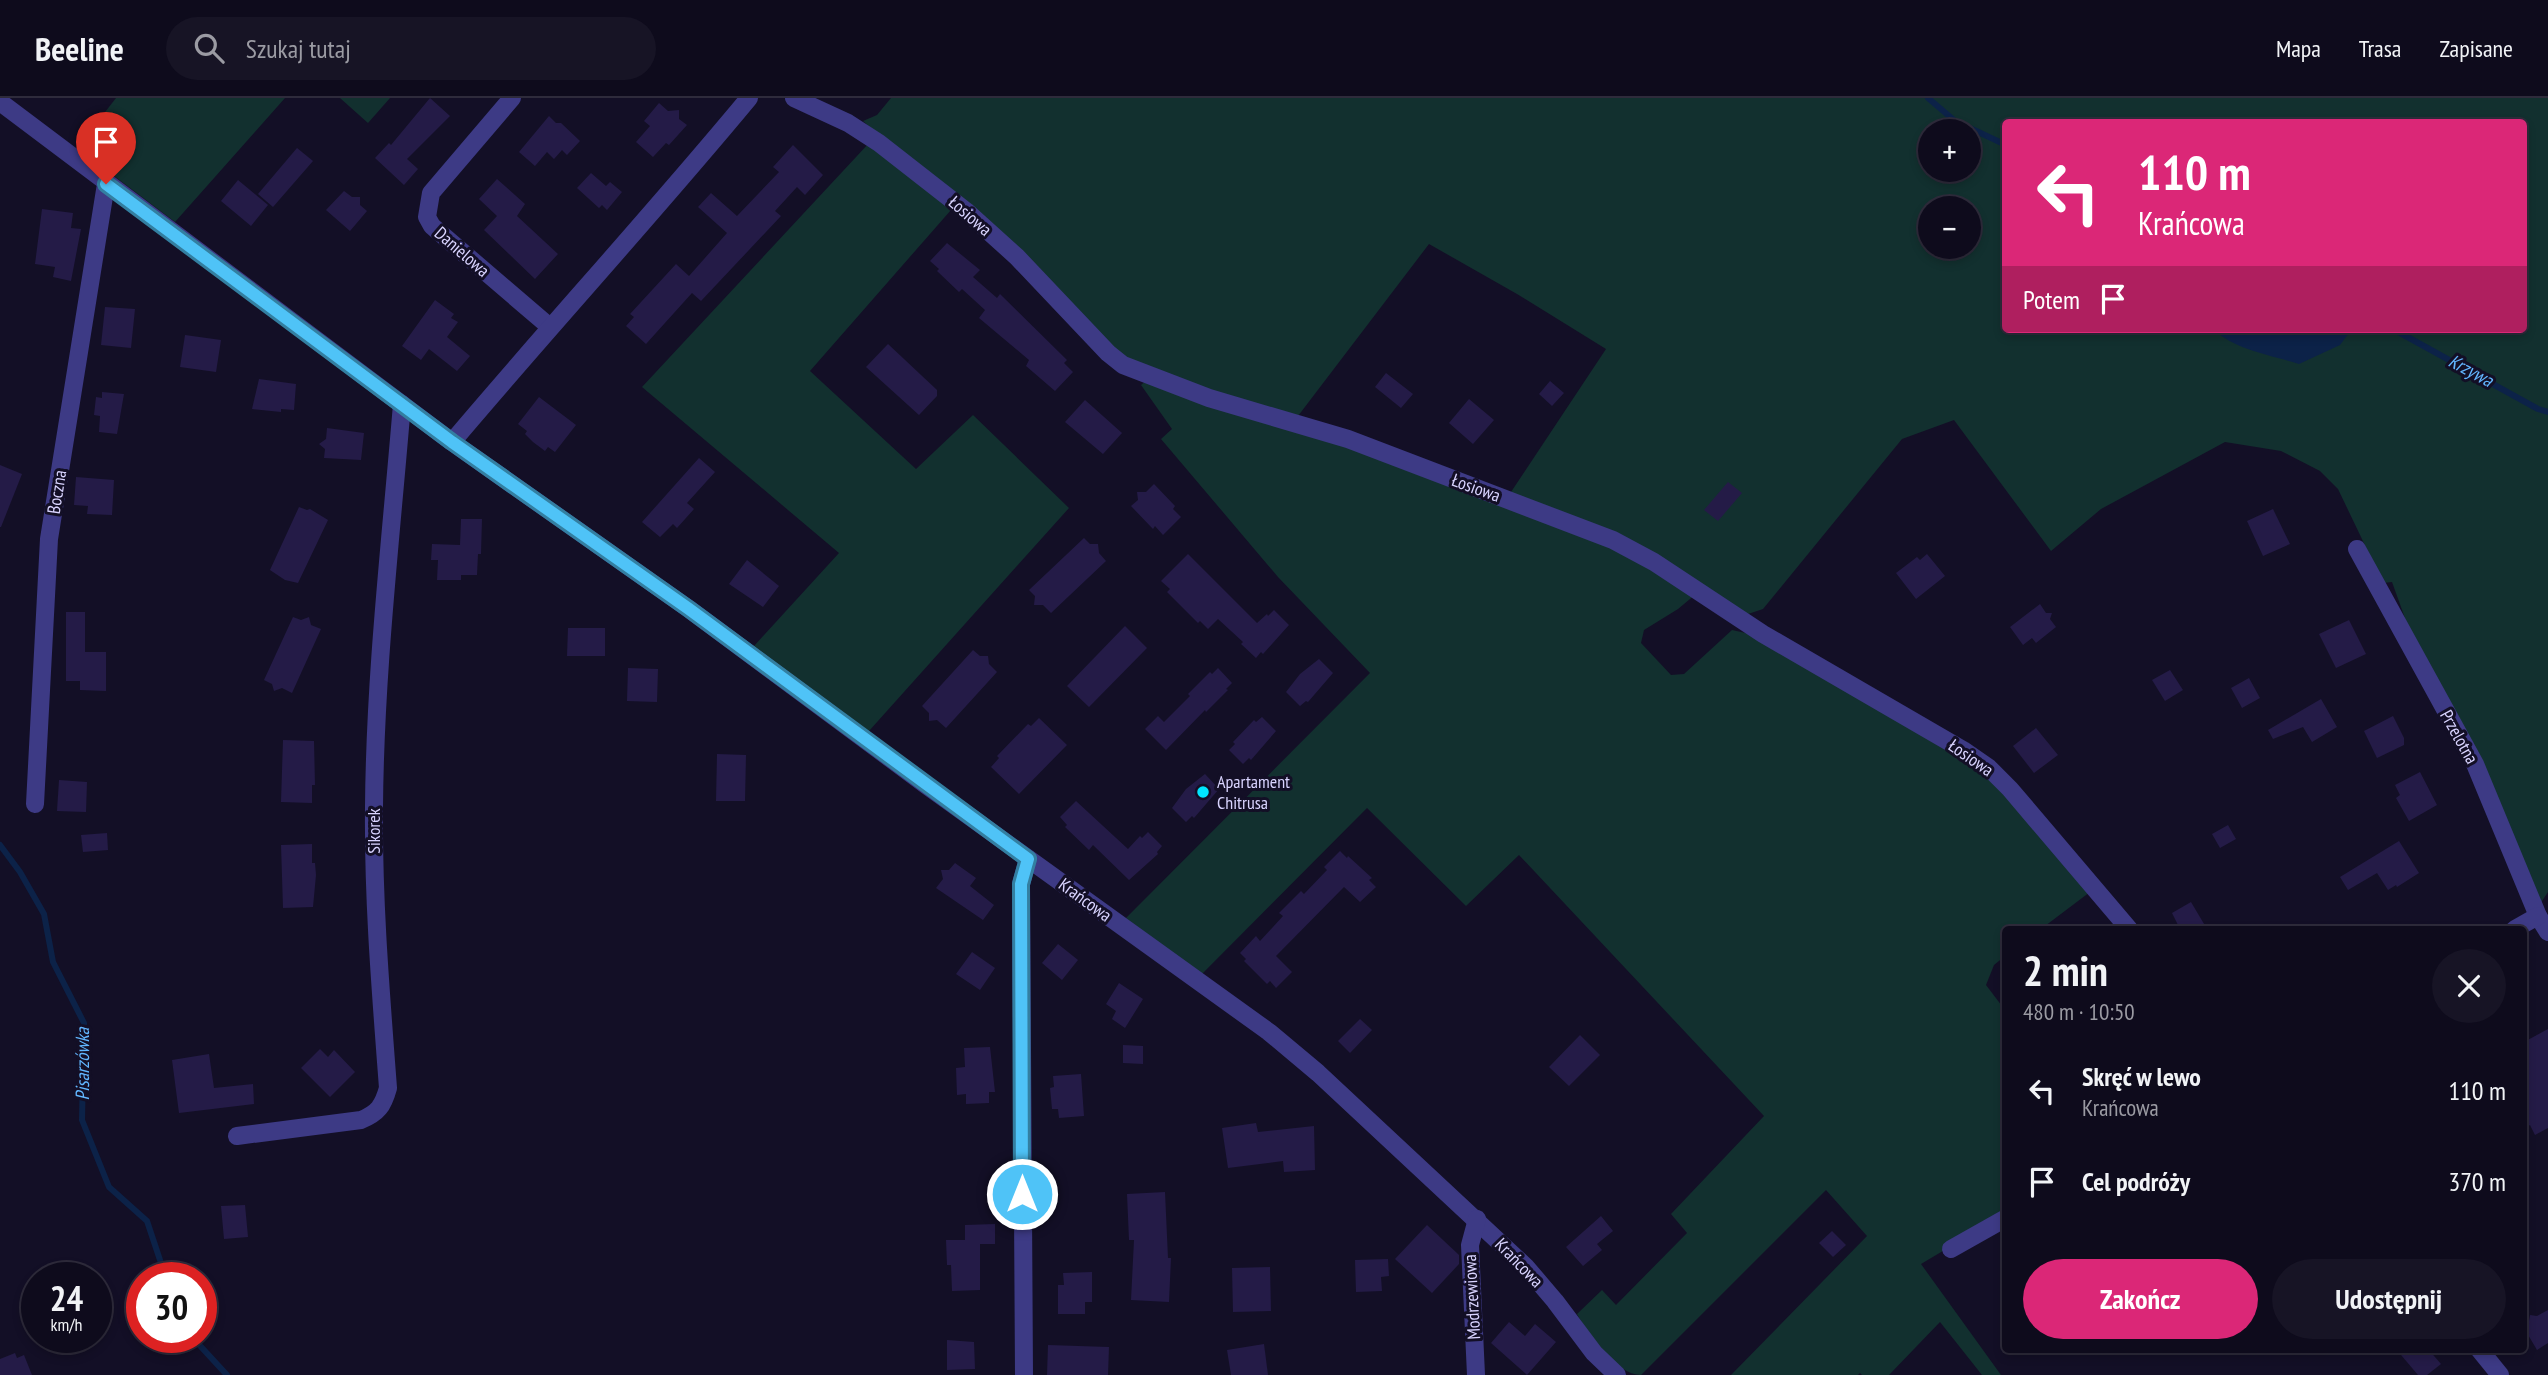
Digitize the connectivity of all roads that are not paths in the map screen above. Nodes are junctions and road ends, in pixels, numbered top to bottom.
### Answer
1 (512, 98) edge
2 (749, 98) edge
3 (794, 98) edge
4 (0, 102) edge
5 (106, 184) junction
6 (550, 327) junction
7 (402, 404) junction
8 (452, 442) junction
9 (2357, 549) dead end
10 (36, 804) dead end
11 (1028, 859) junction
12 (2539, 916) junction
13 (2126, 926) edge
14 (2521, 926) edge
15 (2548, 932) edge
16 (237, 1136) dead end
17 (1477, 1219) junction
18 (2002, 1220) edge
19 (1951, 1249) dead end
20 (2482, 1353) edge
21 (1024, 1375) edge
22 (1476, 1375) edge
23 (1617, 1375) edge
24 (2500, 1375) edge

1 - 6 street, Danielowa
2 - 6 street
3 - 13 street, Łosiowa
4 - 5 street, Krańcowa
5 - 7 street, Krańcowa
5 - 10 street, Boczna
6 - 8 street
7 - 8 street, Krańcowa
7 - 16 street, Sikorek
8 - 11 street, Krańcowa
9 - 12 street, Przelotna
11 - 17 street, Krańcowa
11 - 21 street
12 - 14 street
12 - 15 street, Przelotna
17 - 22 street, Modrzewiowa
17 - 23 street, Krańcowa
18 - 19 street
20 - 24 street

